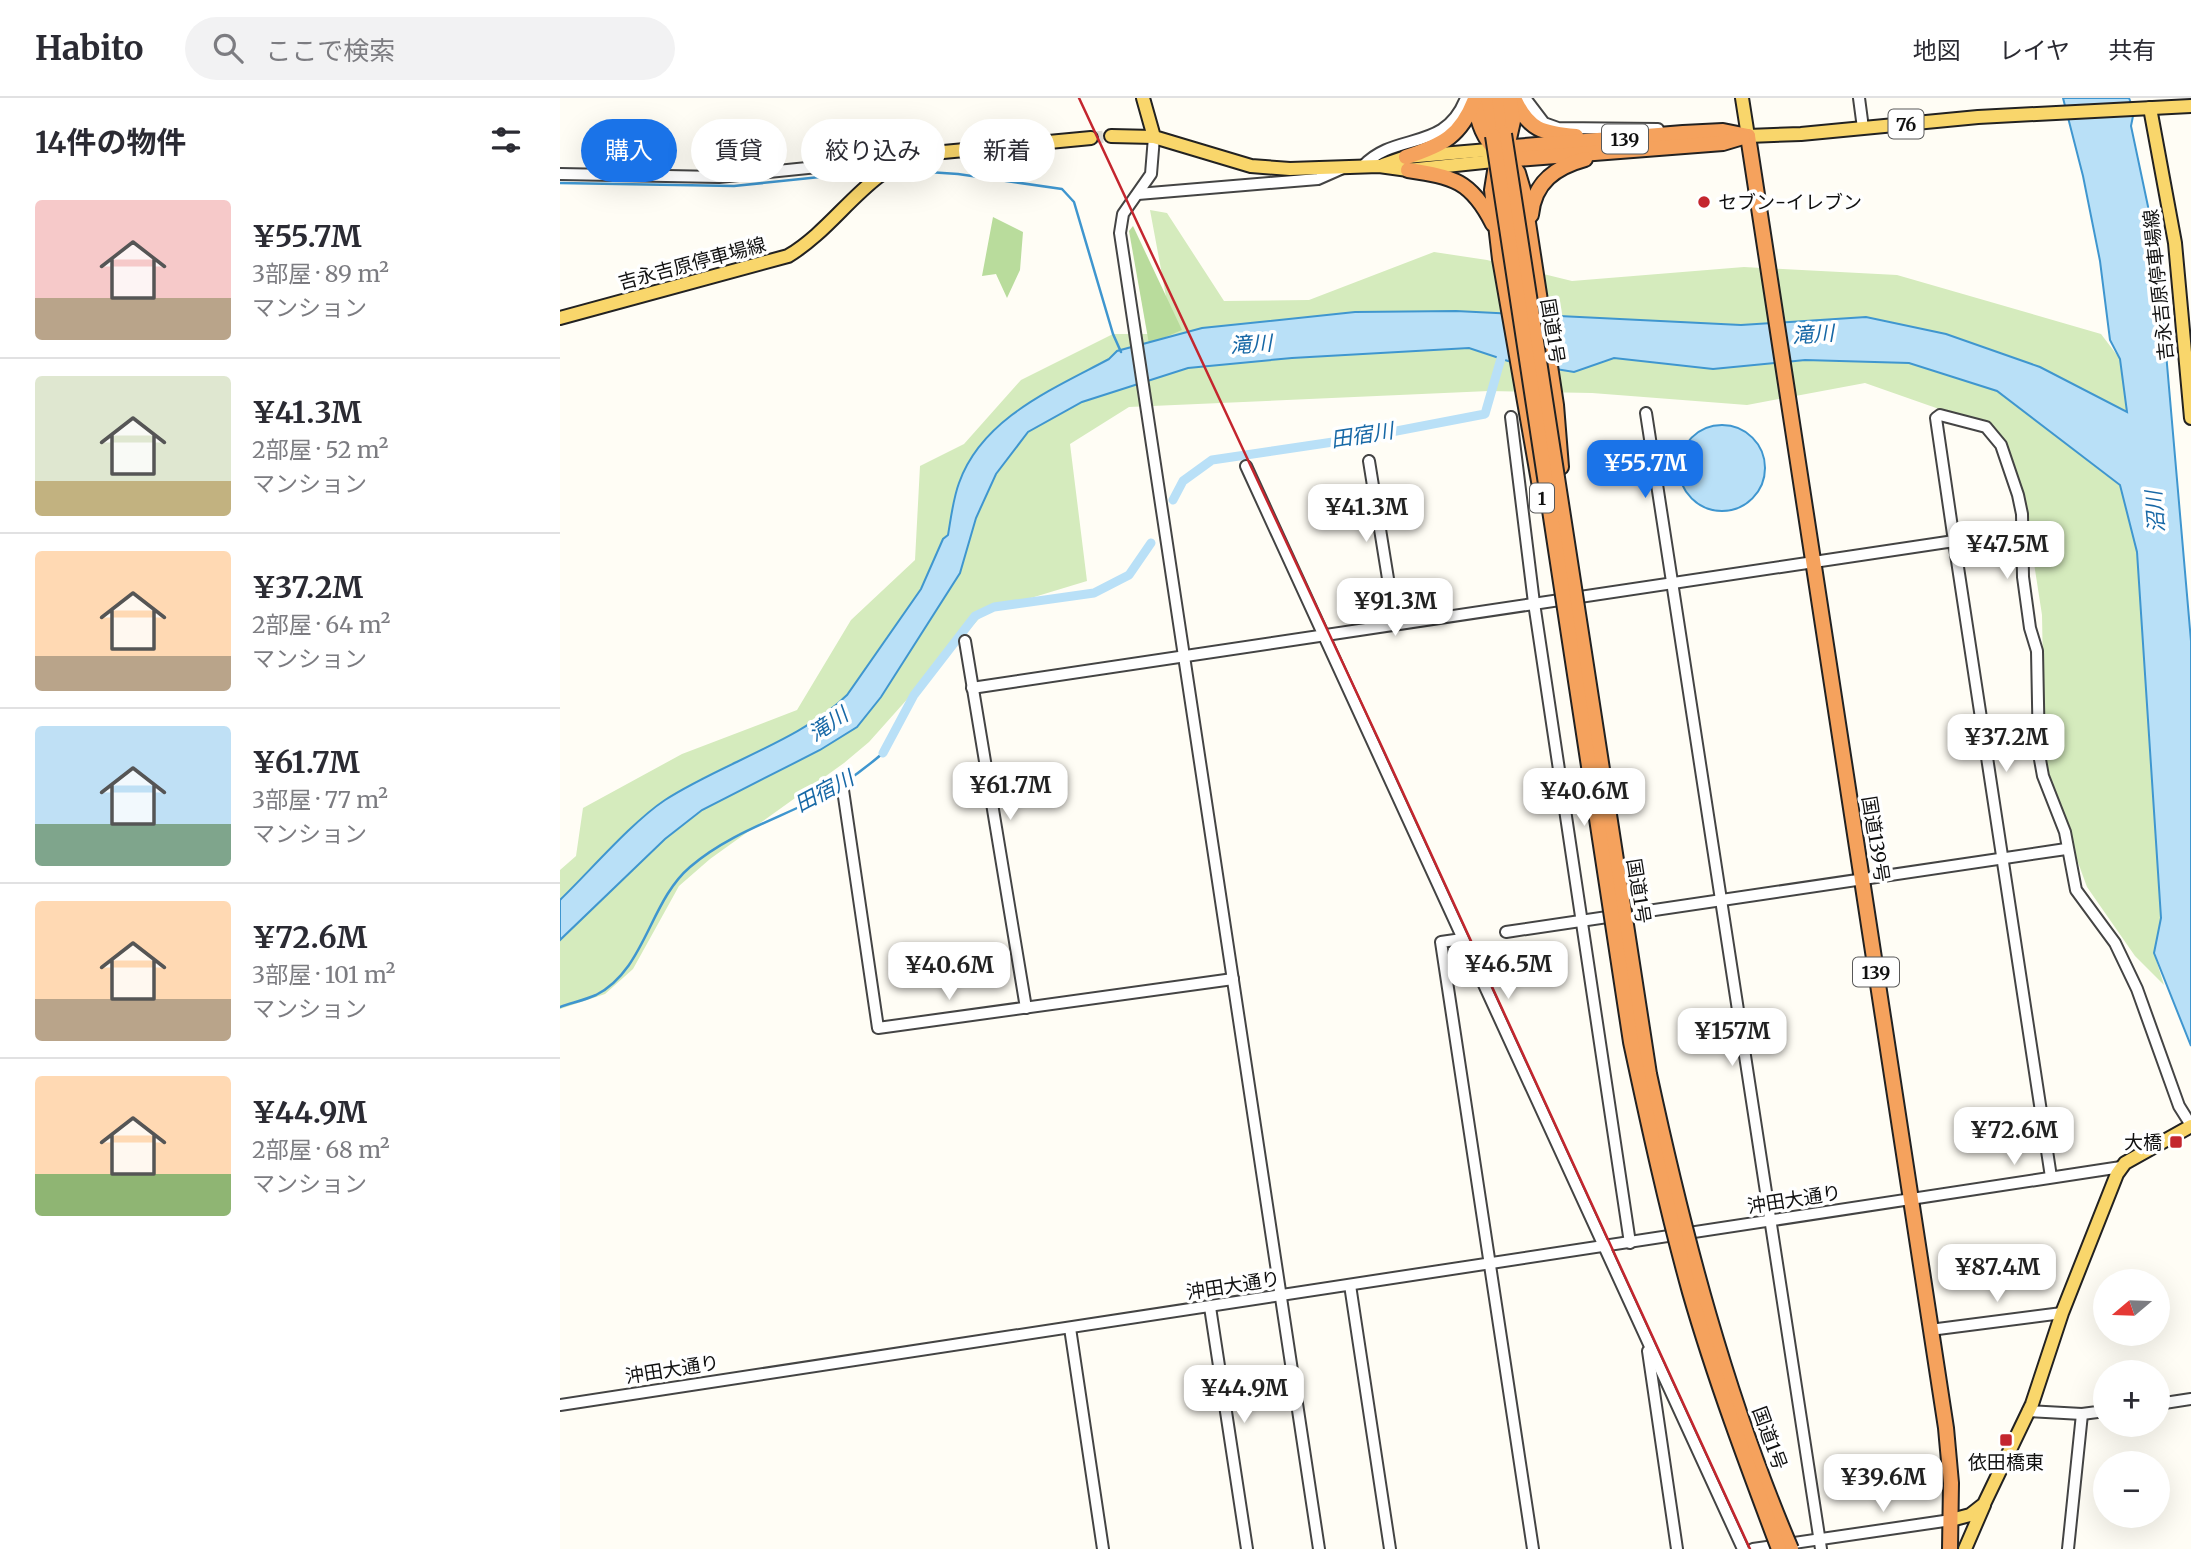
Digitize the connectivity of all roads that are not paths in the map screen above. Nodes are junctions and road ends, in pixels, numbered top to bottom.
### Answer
1 (1143, 98) edge
2 (1476, 98) edge
3 (1499, 98) edge
4 (1512, 98) edge
5 (1525, 98) edge
6 (1742, 98) edge
7 (1859, 98) edge
8 (2148, 105) edge
9 (2191, 106) edge
10 (1863, 128) junction
11 (1683, 133) junction
12 (1111, 135) tunnel mouth
13 (1748, 136) junction
14 (1154, 137) junction
15 (1091, 138) tunnel mouth
16 (1610, 146) junction
17 (945, 152) edge
18 (1502, 154) junction
19 (1407, 164) junction
20 (1251, 166) junction
21 (1363, 166) junction
22 (1346, 167) junction
23 (801, 169) edge
24 (560, 174) edge
25 (870, 182) edge
26 (1246, 185) junction
27 (1138, 194) junction
28 (1529, 226) junction
29 (1496, 231) junction
30 (560, 318) edge
31 (1646, 413) dead end
32 (1511, 417) dead end
33 (2191, 418) edge
34 (1369, 461) dead end
35 (1246, 466) dead end
36 (1954, 541) junction
37 (1814, 561) junction
38 (1674, 582) junction
39 (1566, 586) junction
40 (1534, 603) junction
41 (1395, 622) junction
42 (1323, 634) junction
43 (965, 641) dead end
44 (1183, 657) junction
45 (972, 688) junction
46 (843, 790) dead end
47 (2066, 849) junction
48 (2003, 859) junction
49 (1863, 880) junction
50 (1723, 900) junction
51 (1582, 921) junction
52 (1506, 932) dead end
53 (1462, 939) junction
54 (1233, 979) junction
55 (1026, 1008) junction
56 (2191, 1126) edge
57 (2121, 1167) junction
58 (2051, 1177) junction
59 (1912, 1199) junction
60 (1771, 1221) junction
61 (1630, 1242) junction
62 (1603, 1247) junction
63 (1490, 1264) junction
64 (1350, 1285) junction
65 (1280, 1296) junction
66 (1210, 1307) junction
67 (2062, 1313) junction
68 (1070, 1328) junction
69 (1930, 1330) junction
70 (1646, 1338) junction
71 (2191, 1399) edge
72 (2170, 1402) edge
73 (560, 1405) edge
74 (2028, 1411) junction
75 (2093, 1413) edge
76 (2082, 1414) junction
77 (1984, 1504) junction
78 (1951, 1520) junction
79 (1821, 1544) edge
80 (1103, 1549) edge
81 (1247, 1549) edge
82 (1319, 1549) edge
83 (1391, 1549) edge
84 (1533, 1549) edge
85 (1677, 1549) edge
86 (1743, 1549) edge
87 (1753, 1549) edge
88 (1779, 1549) edge
89 (1791, 1549) edge
90 (1950, 1549) edge
91 (1965, 1549) edge
92 (2068, 1549) edge

1 - 14 main road
2 - 18 highway, 1
2 - 19 highway
2 - 21 street
2 - 39 highway, 国道1号 / 1, bridge
3 - 39 highway, 国道1号 / 1, bridge
4 - 16 highway, 1
4 - 18 highway, 1
5 - 11 street
6 - 13 main road
7 - 10 street
8 - 9 main road, 76
8 - 10 main road, 76
8 - 33 main road, 吉永吉原停車場線
10 - 13 main road, 76
11 - 13 highway, 139
11 - 16 highway, 139
12 - 14 main road
13 - 16 highway, 139
13 - 37 highway, 国道139号 / 139
14 - 20 main road
14 - 27 street
15 - 17 main road, 吉永吉原停車場線
16 - 18 highway, 139
16 - 28 highway, 1
18 - 19 main road
18 - 28 highway, 1
18 - 29 highway, 1
19 - 21 main road
19 - 29 highway, 1
20 - 22 main road
20 - 26 street
21 - 22 main road
22 - 26 street
23 - 24 street
25 - 30 main road, 吉永吉原停車場線
26 - 27 street
27 - 44 street
28 - 39 highway, 1, bridge
29 - 39 highway, 1, bridge
31 - 38 street
32 - 40 street
34 - 41 street
35 - 42 street
36 - 37 street
36 - 47 street
36 - 48 street
37 - 38 street
37 - 49 highway, 国道139号 / 139
38 - 40 street
38 - 50 street
39 - 88 highway, 国道1号 / 1, bridge
39 - 89 highway, 国道1号 / 1, bridge
40 - 41 street
40 - 51 street
41 - 42 street
42 - 44 street
42 - 53 street
43 - 45 street
44 - 45 street
44 - 54 street
45 - 55 street
46 - 55 street
47 - 48 street
47 - 56 street
48 - 49 street
48 - 58 street
49 - 50 street
49 - 59 highway, 国道139号 / 139
50 - 51 street
50 - 60 street
51 - 52 street
51 - 61 street
53 - 62 street
53 - 63 street
54 - 55 street
54 - 65 street
56 - 57 main road
57 - 58 street, 沖田大通り
57 - 67 main road
58 - 59 street, 沖田大通り
59 - 60 street, 沖田大通り
59 - 69 highway, 国道139号 / 139
60 - 61 street, 沖田大通り
60 - 79 street
61 - 62 street, 沖田大通り
62 - 63 street, 沖田大通り
62 - 70 street
63 - 64 street, 沖田大通り
63 - 84 street
64 - 65 street, 沖田大通り
64 - 83 street
65 - 66 street, 沖田大通り
65 - 82 street
66 - 68 street, 沖田大通り
66 - 81 street
67 - 69 street
67 - 74 main road
68 - 73 street, 沖田大通り
68 - 80 street
69 - 78 highway, 国道139号 / 139
70 - 85 street
70 - 86 street
71 - 72 street
74 - 76 street
74 - 77 main road
75 - 76 street
76 - 92 street
77 - 78 main road
77 - 91 main road
78 - 79 street
78 - 90 highway, 国道139号 / 139
79 - 87 street

